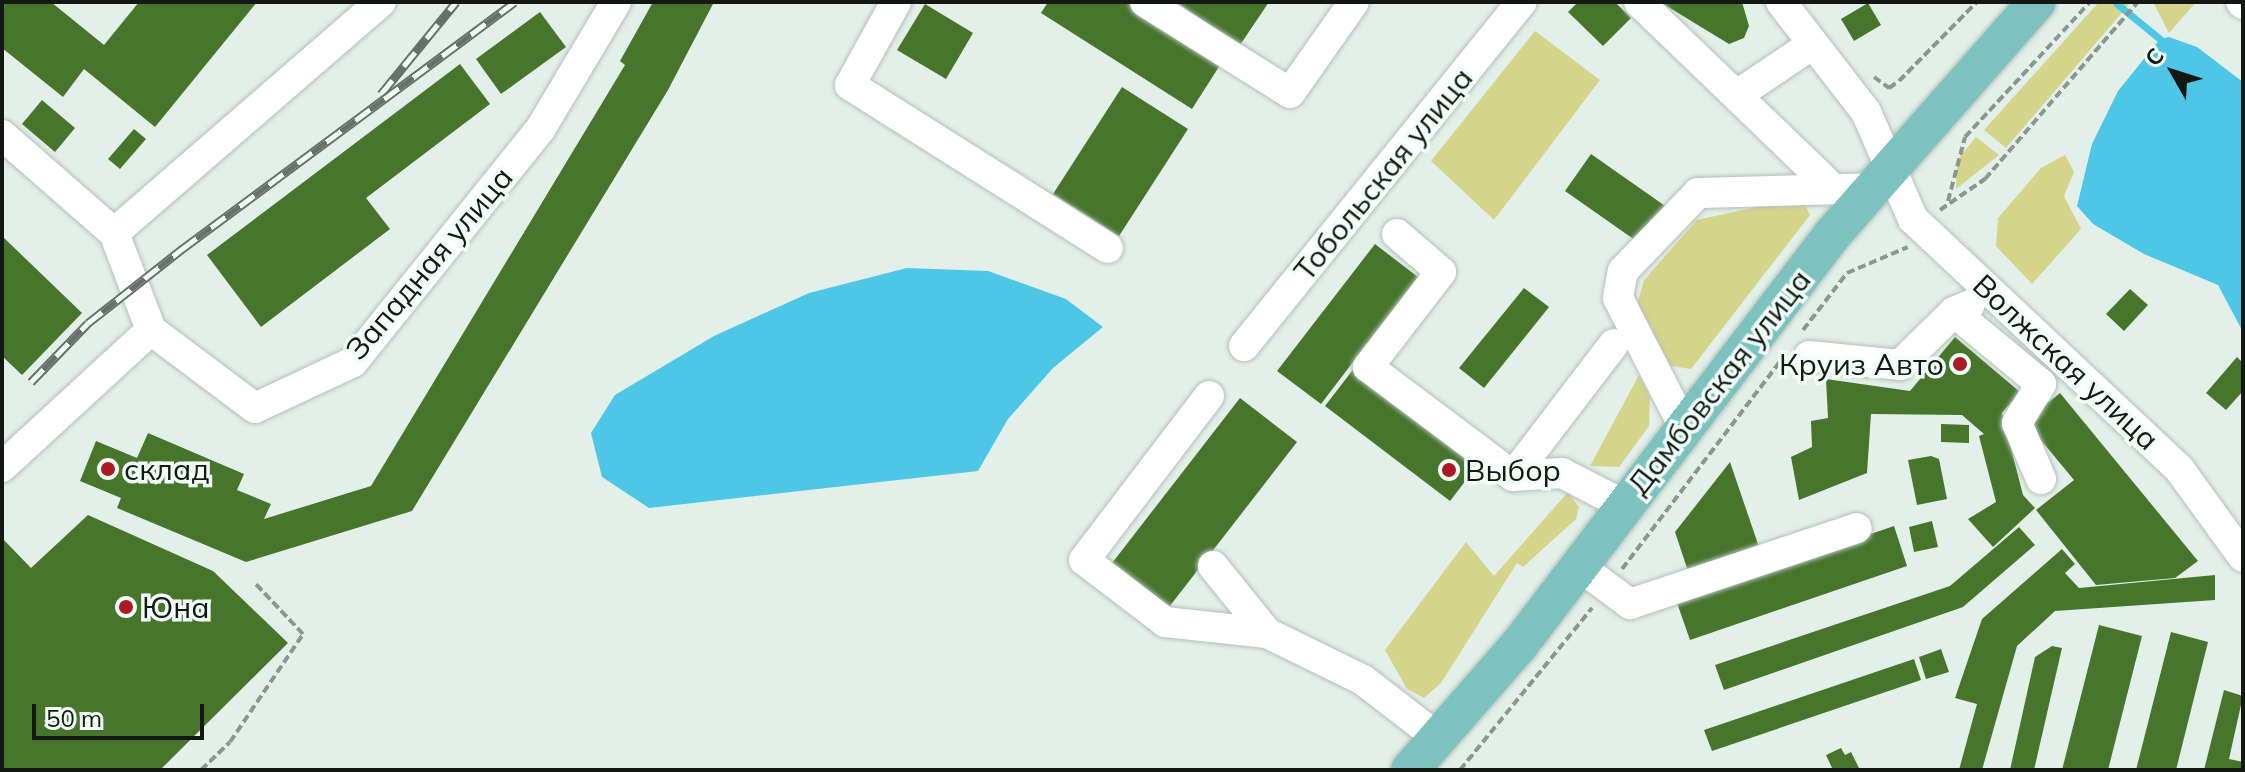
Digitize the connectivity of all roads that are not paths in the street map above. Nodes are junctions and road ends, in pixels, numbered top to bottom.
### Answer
1 (381, 2) edge
2 (616, 2) edge
3 (896, 2) edge
4 (1145, 2) edge
5 (1354, 2) edge
6 (1522, 2) edge
7 (1639, 2) edge
8 (1781, 2) edge
9 (2037, 2) edge
10 (1813, 44) junction
11 (1740, 93) junction
12 (2, 135) edge
13 (1879, 179) junction
14 (1831, 187) junction
15 (114, 233) junction
16 (1397, 234) dead end
17 (1108, 248) dead end
18 (1995, 296) junction
19 (1954, 312) junction
20 (151, 330) junction
21 (1614, 344) dead end
22 (1244, 346) dead end
23 (1799, 347) road end
24 (1209, 396) dead end
25 (1684, 427) junction
26 (2, 467) edge
27 (1513, 476) junction
28 (2041, 479) dead end
29 (1624, 505) junction
30 (1857, 528) dead end
31 (2243, 557) edge
32 (1213, 566) dead end
33 (1593, 577) junction
34 (1267, 633) junction
35 (1450, 755) edge
36 (1410, 770) edge

1 - 15 street
2 - 20 street, Западная улица
3 - 17 street
4 - 5 street
6 - 22 street, Тобольская улица
7 - 11 street
8 - 10 street
9 - 13 main road, Дамбовская улица
10 - 11 street
10 - 13 street
11 - 14 street
12 - 15 street
13 - 14 street
13 - 18 street, Волжская улица
13 - 25 main road, Дамбовская улица
14 - 25 street
15 - 20 street
16 - 27 street
18 - 19 street
18 - 31 street, Волжская улица
19 - 23 street
19 - 28 street
20 - 26 street
21 - 27 street
24 - 34 street
25 - 29 main road, Дамбовская улица
27 - 29 street
29 - 33 main road, Дамбовская улица
30 - 33 street
32 - 34 street
33 - 35 main road, Дамбовская улица
34 - 35 street
35 - 36 main road, Дамбовская улица

